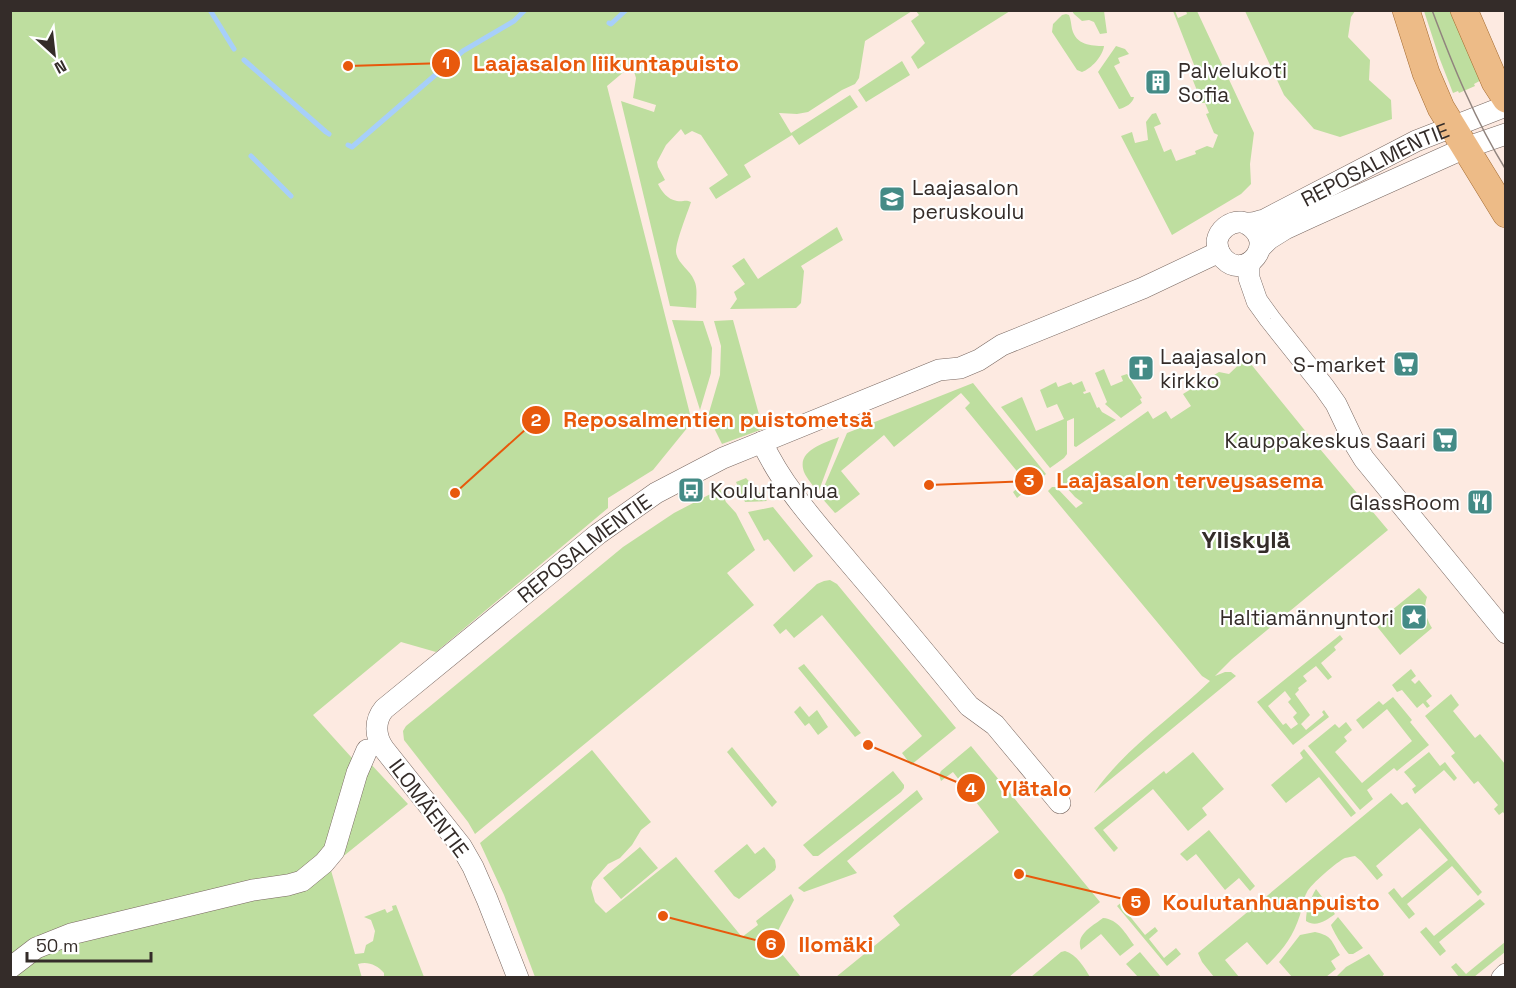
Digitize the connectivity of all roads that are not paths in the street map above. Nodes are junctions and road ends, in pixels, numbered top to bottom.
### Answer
1 (1406, 10) edge
2 (1464, 10) edge
3 (1506, 99) edge
4 (1506, 106) edge
5 (1506, 134) edge
6 (1459, 137) junction
7 (1506, 214) edge
8 (1247, 224) junction
9 (1219, 252) junction
10 (1254, 256) junction
11 (762, 442) junction
12 (1506, 633) edge
13 (372, 745) junction
14 (1060, 803) dead end
15 (10, 968) edge
16 (1506, 974) edge
17 (518, 978) edge
18 (1502, 978) edge

1 - 6 main road
2 - 3 main road
4 - 6 street, REPOSALMENTIE
5 - 6 street, REPOSALMENTIE
6 - 7 main road
6 - 8 street, REPOSALMENTIE
6 - 10 street, REPOSALMENTIE
8 - 9 street
8 - 10 street
9 - 10 street
9 - 11 street, REPOSALMENTIE
10 - 12 street
11 - 13 street, REPOSALMENTIE
11 - 14 street
13 - 15 street, REPOSALMENTIE
13 - 17 street, ILOMÄENTIE
16 - 18 street

